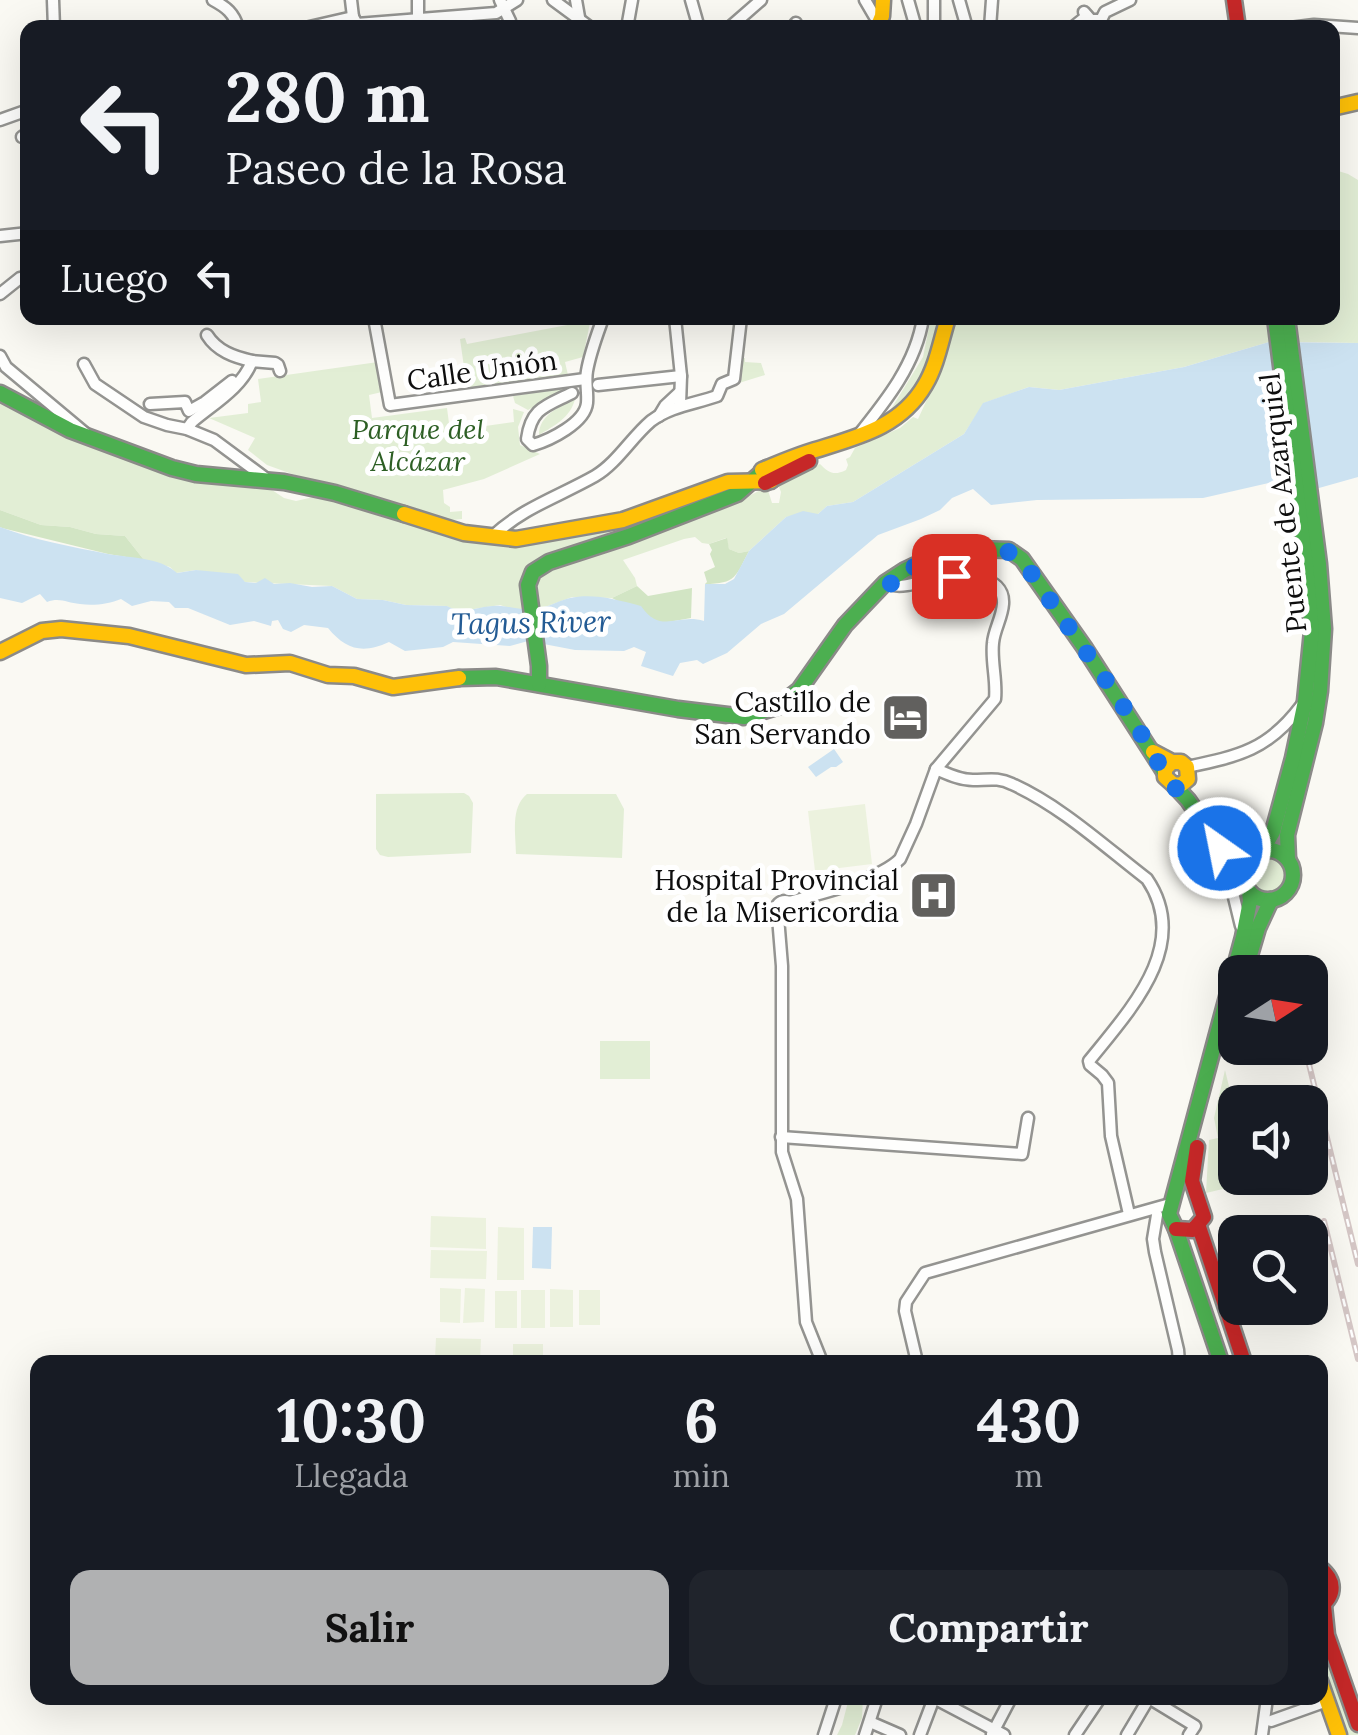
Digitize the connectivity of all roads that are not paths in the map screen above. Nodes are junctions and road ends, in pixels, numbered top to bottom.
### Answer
1 (213, 0) edge
2 (418, 0) edge
3 (516, 0) edge
4 (553, 0) edge
5 (576, 0) edge
6 (761, 0) edge
7 (1130, 0) edge
8 (502, 5) edge
9 (579, 17) junction
10 (418, 18) junction
11 (236, 20) edge
12 (404, 20) edge
13 (582, 20) edge
14 (741, 20) edge
15 (1104, 20) edge
16 (375, 325) edge
17 (600, 325) edge
18 (676, 325) edge
19 (740, 325) edge
20 (922, 325) edge
21 (946, 325) edge
22 (1276, 325) edge
23 (1287, 325) edge
24 (207, 335) dead end
25 (0, 356) edge
26 (84, 364) dead end
27 (250, 365) junction
28 (280, 371) dead end
29 (681, 376) junction
30 (585, 379) junction
31 (598, 385) dead end
32 (0, 394) edge
33 (572, 394) dead end
34 (150, 404) dead end
35 (675, 405) junction
36 (188, 429) junction
37 (90, 437) junction
38 (856, 438) junction
39 (769, 474) junction
40 (269, 481) junction
41 (732, 488) junction
42 (1308, 527) junction
43 (493, 536) junction
44 (889, 581) junction
45 (0, 652) edge
46 (539, 684) junction
47 (1305, 701) junction
48 (945, 760) junction
49 (936, 769) junction
50 (1177, 773) junction
51 (958, 778) junction
52 (1222, 851) junction
53 (1258, 852) junction
54 (1288, 859) junction
55 (1247, 887) junction
56 (1271, 900) junction
57 (787, 912) junction
58 (1243, 937) junction
59 (1251, 955) edge
60 (782, 966) junction
61 (1219, 1065) edge
62 (1028, 1118) dead end
63 (780, 1138) junction
64 (1197, 1198) junction
65 (1133, 1213) junction
66 (1169, 1213) junction
67 (1199, 1226) junction
68 (819, 1355) edge
69 (915, 1355) edge
70 (1178, 1355) edge
71 (1219, 1355) edge
72 (1242, 1355) edge
73 (1328, 1575) edge
74 (1328, 1599) edge
75 (1328, 1637) edge
76 (1328, 1704) edge
77 (834, 1705) edge
78 (876, 1705) edge
79 (931, 1705) edge
80 (947, 1705) edge
81 (1008, 1705) edge
82 (1095, 1705) edge
83 (1145, 1705) edge
84 (1160, 1705) edge
85 (1267, 1705) edge
86 (1316, 1705) edge
87 (1271, 1721) dead end
88 (870, 1722) junction
89 (1358, 1724) edge
90 (997, 1733) edge
91 (824, 1735) edge
92 (865, 1735) edge
93 (900, 1735) edge
94 (920, 1735) edge
95 (1075, 1735) edge
96 (1127, 1735) edge
97 (1189, 1735) edge
98 (1262, 1735) edge
99 (1339, 1735) edge

1 - 11 street
2 - 10 street
3 - 8 street
4 - 9 street
5 - 9 street
6 - 14 street
7 - 15 street
8 - 10 street
9 - 13 street
10 - 12 street
16 - 30 street, Calle Unión
17 - 30 street
18 - 29 street
19 - 35 street
20 - 38 street
21 - 38 main road
22 - 42 main road, Puente de Azarquiel
23 - 42 main road, Puente de Azarquiel
24 - 27 street
25 - 37 street
26 - 36 street
27 - 28 street
27 - 34 street
27 - 36 street
29 - 31 street, Calle Unión
29 - 35 street
30 - 33 street, Calle Unión
32 - 37 main road
35 - 43 street
36 - 40 street
37 - 40 main road
38 - 39 main road
39 - 41 main road
39 - 41 main road
40 - 43 main road
41 - 43 main road
41 - 46 main road
42 - 47 main road, Puente de Azarquiel
42 - 54 main road, Puente de Azarquiel
44 - 46 main road
44 - 48 street
44 - 50 main road
45 - 46 main road
47 - 50 street
47 - 53 main road, Puente de Azarquiel
48 - 49 street
48 - 51 street
49 - 51 street
49 - 57 street
50 - 52 main road
51 - 65 street
52 - 53 main road
52 - 55 main road
52 - 58 street
53 - 54 main road
53 - 55 main road
54 - 56 main road
55 - 56 main road
55 - 58 main road
56 - 59 main road
57 - 60 street
57 - 60 street
58 - 66 main road
60 - 63 street
61 - 64 main road
62 - 63 street
63 - 68 street
64 - 66 main road
64 - 67 main road
65 - 66 street
65 - 66 street
65 - 69 street
66 - 67 main road
66 - 70 street
66 - 71 main road
67 - 72 main road
73 - 74 main road
75 - 89 main road
76 - 99 main road
77 - 91 street
78 - 88 street
79 - 94 street
80 - 90 street
81 - 90 street
82 - 95 street
83 - 96 street
84 - 97 street
85 - 98 street
86 - 87 street
88 - 92 street
88 - 93 street

